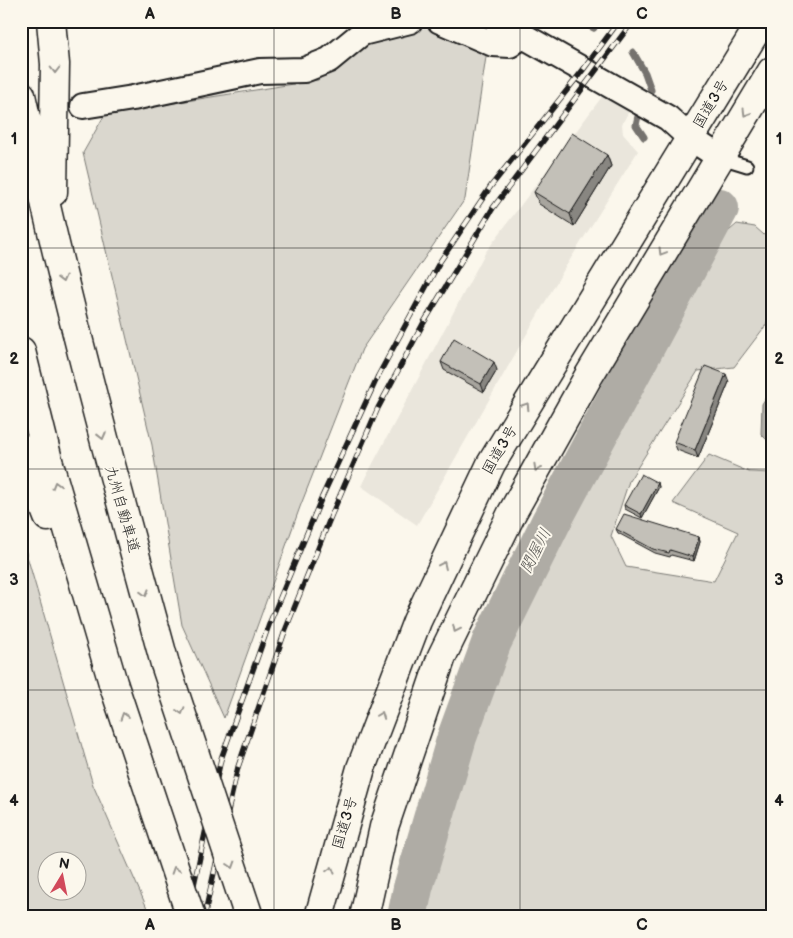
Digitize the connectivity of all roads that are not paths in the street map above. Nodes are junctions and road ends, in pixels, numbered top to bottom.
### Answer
1 (51, 21) edge
2 (410, 21) edge
3 (440, 21) edge
4 (498, 21) edge
5 (762, 21) edge
6 (522, 36) junction
7 (772, 71) edge
8 (21, 95) edge
9 (83, 106) dead end
10 (690, 138) junction
11 (719, 157) junction
12 (747, 166) dead end
13 (52, 240) junction
14 (21, 351) edge
15 (21, 448) edge
16 (113, 683) junction
17 (191, 917) edge
18 (249, 917) edge
19 (319, 917) edge
20 (364, 917) edge

1 -> 13 highway
2 - 9 street
3 - 6 street
4 - 6 street
5 - 10 highway, 国道3号
6 - 10 street
7 -> 11 highway
8 - 13 highway, 九州自動車道
10 - 11 street
19 -> 10 highway, 国道3号
11 - 12 lane
11 -> 20 highway
13 -> 18 highway, 九州自動車道, bridge
16 -> 14 highway
15 - 16 highway
17 -> 16 highway, bridge

